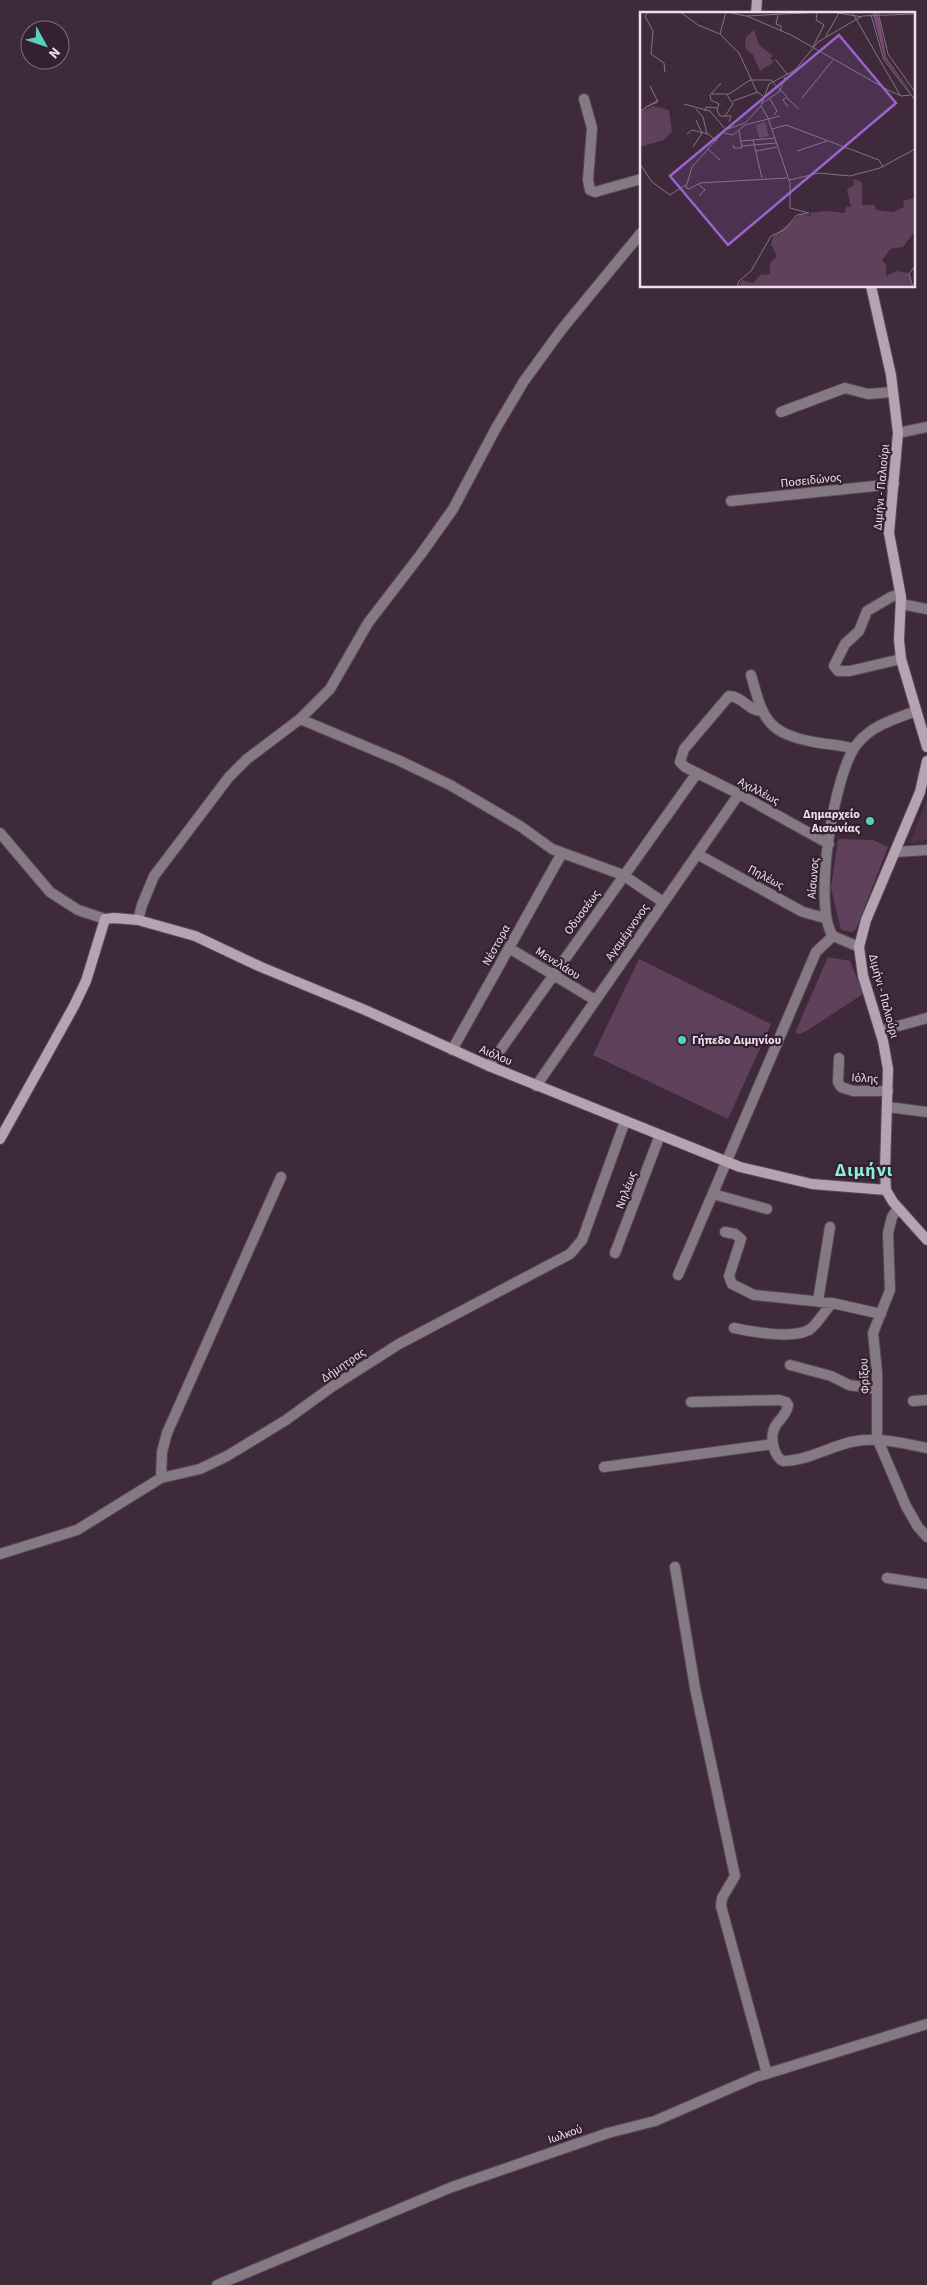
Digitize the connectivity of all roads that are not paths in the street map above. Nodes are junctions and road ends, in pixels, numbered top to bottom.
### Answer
1 (584, 99) dead end
2 (640, 179) edge
3 (640, 234) edge
4 (871, 288) edge
5 (893, 392) junction
6 (780, 412) dead end
7 (927, 427) edge
8 (898, 433) junction
9 (894, 484) junction
10 (731, 501) dead end
11 (901, 599) junction
12 (927, 609) edge
13 (901, 659) junction
14 (751, 675) dead end
15 (762, 711) junction
16 (916, 711) junction
17 (300, 719) junction
18 (927, 747) edge
19 (853, 749) junction
20 (927, 761) edge
21 (697, 773) junction
22 (739, 794) junction
23 (0, 833) edge
24 (829, 844) junction
25 (927, 850) edge
26 (895, 852) junction
27 (562, 853) junction
28 (697, 854) junction
29 (623, 876) junction
30 (663, 902) junction
31 (825, 918) junction
32 (105, 919) junction
33 (138, 920) junction
34 (833, 936) junction
35 (859, 947) junction
36 (509, 948) junction
37 (552, 974) junction
38 (595, 1000) junction
39 (927, 1018) edge
40 (880, 1031) junction
41 (452, 1050) junction
42 (839, 1058) dead end
43 (488, 1066) junction
44 (536, 1086) junction
45 (888, 1091) junction
46 (888, 1107) junction
47 (927, 1112) edge
48 (625, 1120) junction
49 (660, 1135) junction
50 (0, 1139) edge
51 (726, 1162) junction
52 (281, 1177) dead end
53 (886, 1190) junction
54 (713, 1194) junction
55 (767, 1208) dead end
56 (898, 1208) junction
57 (830, 1227) dead end
58 (725, 1232) dead end
59 (927, 1240) edge
60 (615, 1254) dead end
61 (678, 1275) dead end
62 (818, 1301) junction
63 (832, 1303) junction
64 (880, 1314) junction
65 (734, 1328) dead end
66 (790, 1365) dead end
67 (877, 1389) junction
68 (927, 1400) edge
69 (913, 1401) dead end
70 (691, 1402) dead end
71 (877, 1438) junction
72 (773, 1444) junction
73 (927, 1448) edge
74 (604, 1467) dead end
75 (161, 1478) junction
76 (927, 1537) edge
77 (0, 1554) edge
78 (675, 1567) dead end
79 (887, 1578) dead end
80 (927, 1584) edge
81 (927, 2024) edge
82 (767, 2074) junction
83 (218, 2285) edge

1 - 2 street
3 - 17 street
4 - 5 street, Διμήνι - Παλιούρι
5 - 6 street
5 - 8 street, Διμήνι - Παλιούρι
7 - 8 street
8 - 9 street, Διμήνι - Παλιούρι
9 - 10 street, Ποσειδώνος
9 - 11 street, Διμήνι - Παλιούρι
11 - 12 street
11 - 13 street, Διμήνι - Παλιούρι
11 - 13 street
13 - 16 street, Διμήνι - Παλιούρι
14 - 15 street
15 - 19 street
15 - 21 street, Αχιλλέως
16 - 18 street, Διμήνι - Παλιούρι
16 - 19 street, Αίσωνος
17 - 27 street
17 - 33 street
19 - 24 street, Αίσωνος
20 - 26 street, Διμήνι - Παλιούρι
21 - 22 street, Αχιλλέως
21 - 29 street, Οδυσσέως
22 - 24 street, Αχιλλέως
22 - 28 street, Αγαμέμνονος
23 - 32 street
24 - 31 street, Αίσωνος
25 - 26 street
26 - 35 street, Διμήνι - Παλιούρι
27 - 29 street
27 - 36 street, Νέστορα
28 - 30 street, Αγαμέμνονος
28 - 31 street, Πηλέως
29 - 30 street
29 - 37 street, Οδυσσέως
30 - 38 street, Αγαμέμνονος
31 - 34 street, Αίσωνος
32 - 33 street, Αιόλου
32 - 50 street
33 - 41 street, Αιόλου
34 - 35 street
34 - 51 street
35 - 40 street, Διμήνι - Παλιούρι
36 - 37 street, Μενελάου
36 - 41 street, Νέστορα
37 - 38 street, Μενελάου
37 - 43 street, Οδυσσέως
38 - 44 street, Αγαμέμνονος
39 - 40 street
40 - 45 street, Διμήνι - Παλιούρι
41 - 43 street, Αιόλου
42 - 45 street, Ιόλης
43 - 44 street, Αιόλου
44 - 48 street, Αιόλου
45 - 46 street, Διμήνι - Παλιούρι
46 - 47 street
46 - 53 street, Διμήνι - Παλιούρι
48 - 49 street, Αιόλου
48 - 75 street, Δήμητρας
49 - 51 street, Αιόλου
49 - 60 street, Νηλέως
51 - 53 street, Αιόλου
51 - 54 street
52 - 75 street
53 - 56 street
54 - 55 street
54 - 61 street
56 - 59 street
56 - 64 street, Φρίξου
57 - 62 street
58 - 62 street
62 - 63 street
63 - 64 street
63 - 65 street
64 - 67 street, Φρίξου
66 - 67 street
67 - 71 street, Φρίξου
68 - 69 street
70 - 72 street
71 - 72 street
71 - 73 street
71 - 76 street, Φρίξου
72 - 74 street
75 - 77 street, Δήμητρας
78 - 82 street
79 - 80 street
81 - 82 street, Ιωλκού
82 - 83 street, Ιωλκού

